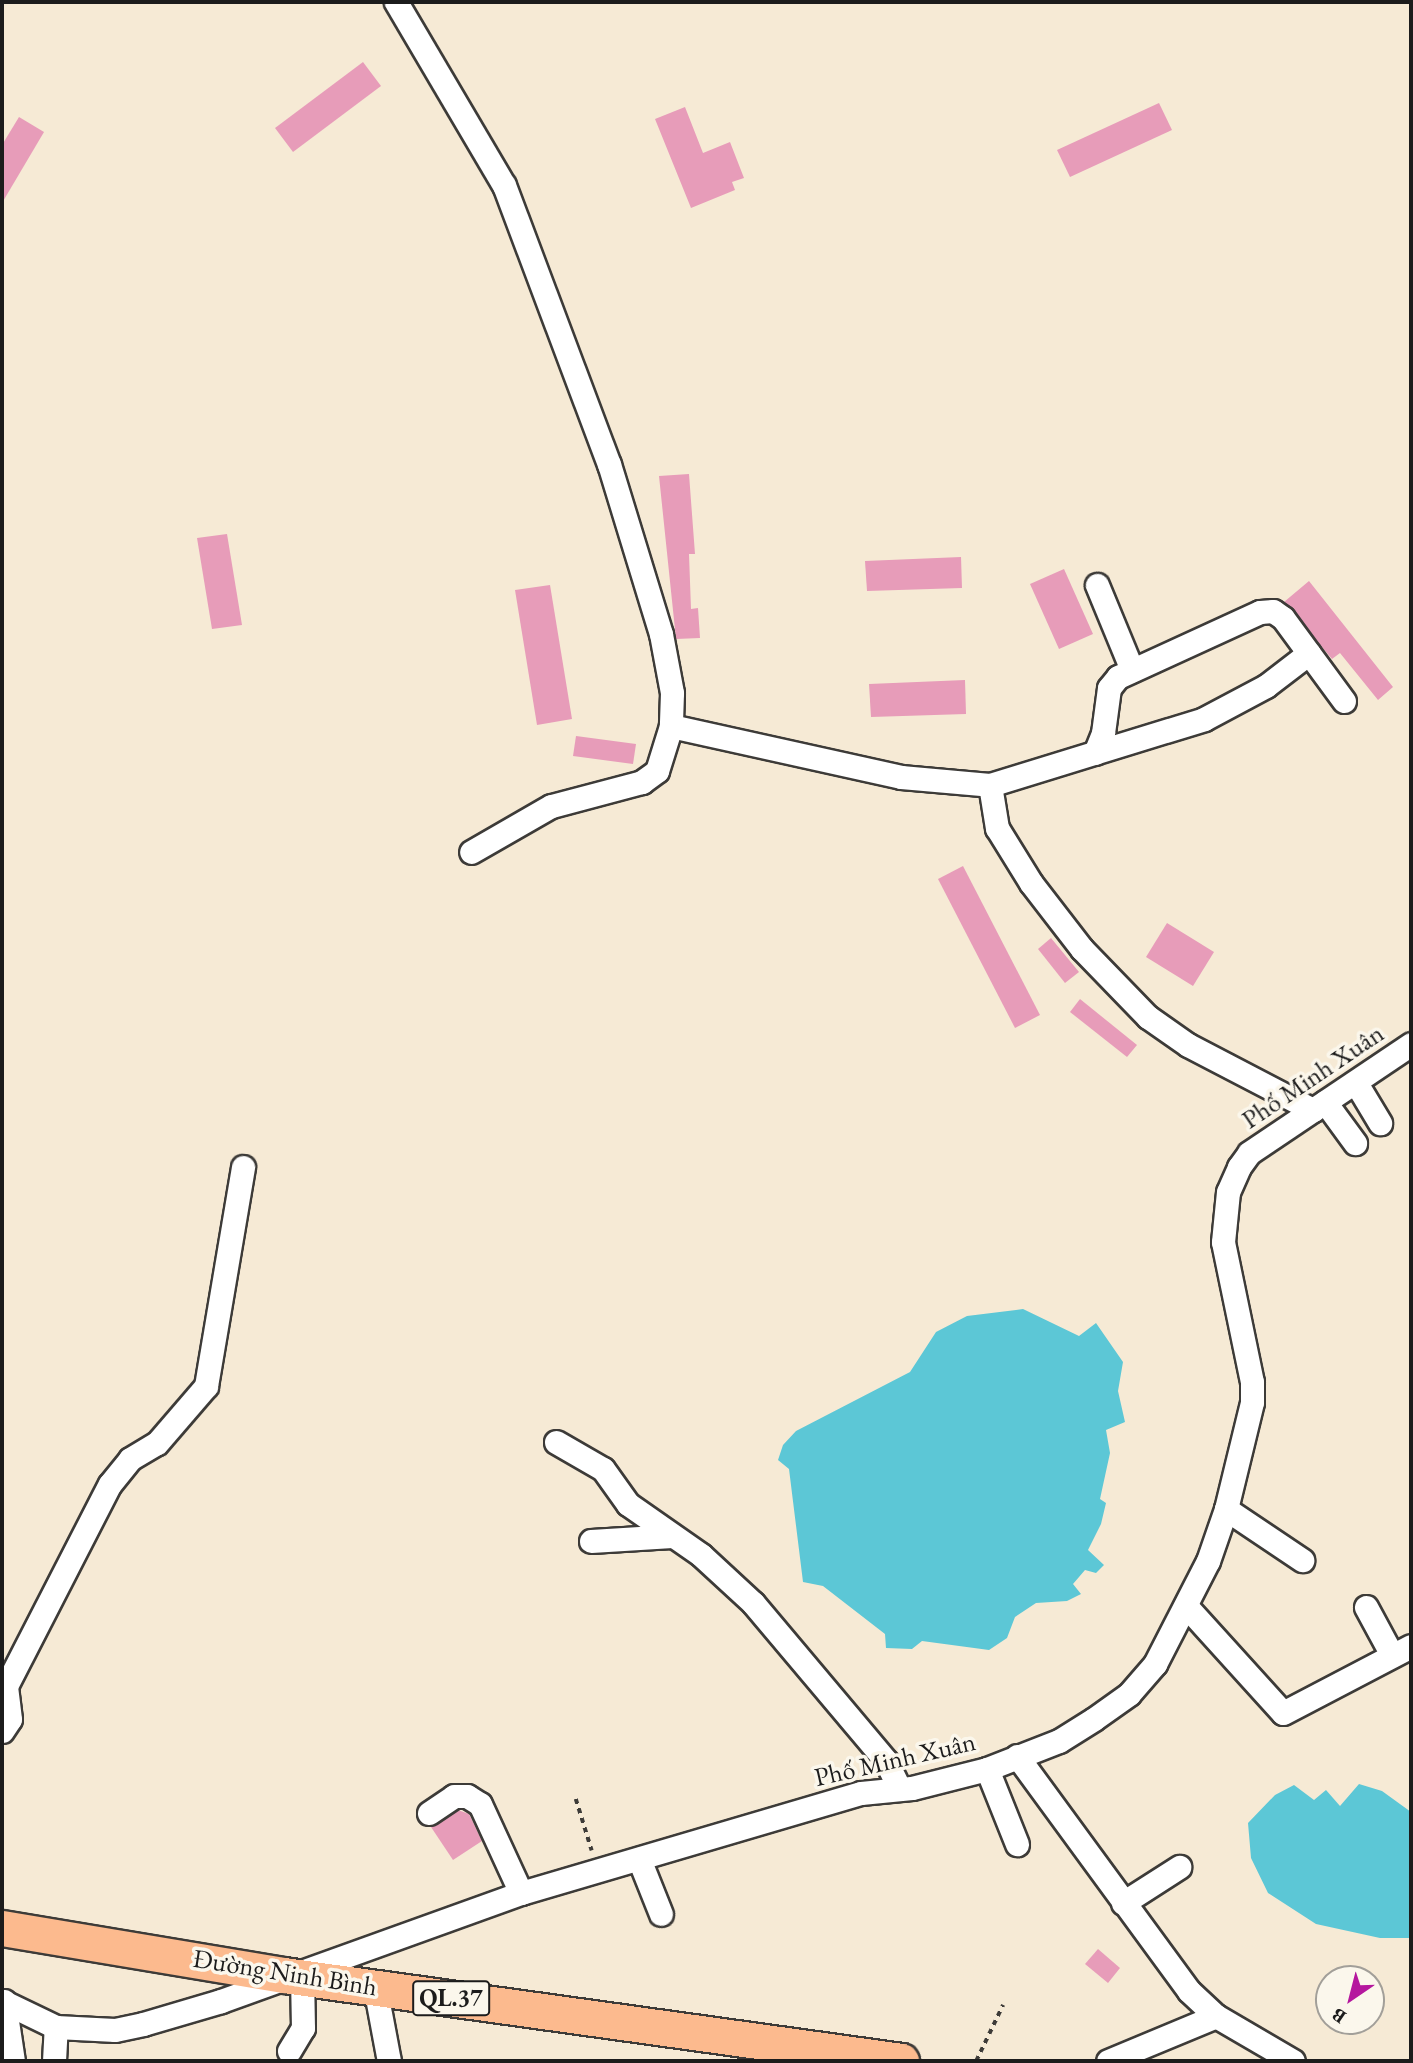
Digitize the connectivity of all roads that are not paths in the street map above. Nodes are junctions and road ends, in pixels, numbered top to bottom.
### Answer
1 (396, 2) edge
2 (1097, 585) dead end
3 (1309, 653) junction
4 (1132, 670) junction
5 (1344, 701) dead end
6 (671, 726) junction
7 (1095, 752) junction
8 (990, 785) junction
9 (471, 852) dead end
10 (1411, 1044) edge
11 (1356, 1083) junction
12 (1319, 1106) junction
13 (1380, 1123) dead end
14 (1355, 1143) dead end
15 (243, 1167) dead end
16 (556, 1442) dead end
17 (1226, 1509) junction
18 (672, 1536) junction
19 (591, 1541) dead end
20 (1302, 1560) dead end
21 (1186, 1606) junction
22 (1366, 1607) dead end
23 (1402, 1650) edge
24 (2, 1731) edge
25 (1017, 1756) junction
26 (987, 1769) junction
27 (899, 1788) junction
28 (429, 1813) dead end
29 (1017, 1844) dead end
30 (639, 1859) junction
31 (1178, 1867) dead end
32 (521, 1893) junction
33 (1123, 1903) junction
34 (661, 1914) dead end
35 (2, 1928) edge
36 (293, 1976) junction
37 (375, 1987) junction
38 (3, 2001) edge
39 (1216, 2016) junction
40 (56, 2027) junction
41 (289, 2051) dead end
42 (788, 2053) edge
43 (13, 2061) edge
44 (54, 2061) edge
45 (389, 2061) edge
46 (901, 2061) edge
47 (1108, 2061) edge
48 (1293, 2061) edge

1 - 6 street
2 - 4 street
3 - 4 street
3 - 5 street
3 - 7 street
4 - 7 street
6 - 8 street
6 - 9 street
7 - 8 street
8 - 12 street
10 - 11 street, Phố Minh Xuân
11 - 12 street, Phố Minh Xuân
11 - 13 street
12 - 14 street
12 - 17 street, Phố Minh Xuân
15 - 24 street
16 - 18 street
17 - 20 street
17 - 21 street, Phố Minh Xuân
18 - 19 street
18 - 27 street
21 - 23 street
21 - 25 street, Phố Minh Xuân
22 - 23 street
25 - 26 street, Phố Minh Xuân
25 - 33 street
26 - 27 street, Phố Minh Xuân
26 - 29 street
27 - 30 street, Phố Minh Xuân
28 - 32 street
30 - 32 street, Phố Minh Xuân
30 - 34 street
31 - 33 street
32 - 36 street, Phố Minh Xuân
33 - 39 street
35 - 36 highway, Đường Ninh Bình / QL.37
36 - 37 highway, Đường Ninh Bình / QL.37
36 - 40 street, Phố Minh Xuân
36 - 41 street
37 - 42 highway, Đường Ninh Bình / QL.37
37 - 45 street
38 - 40 street
38 - 43 street
39 - 47 street
39 - 48 street
40 - 44 street
42 - 46 highway, Đường Ninh Bình / QL.37

